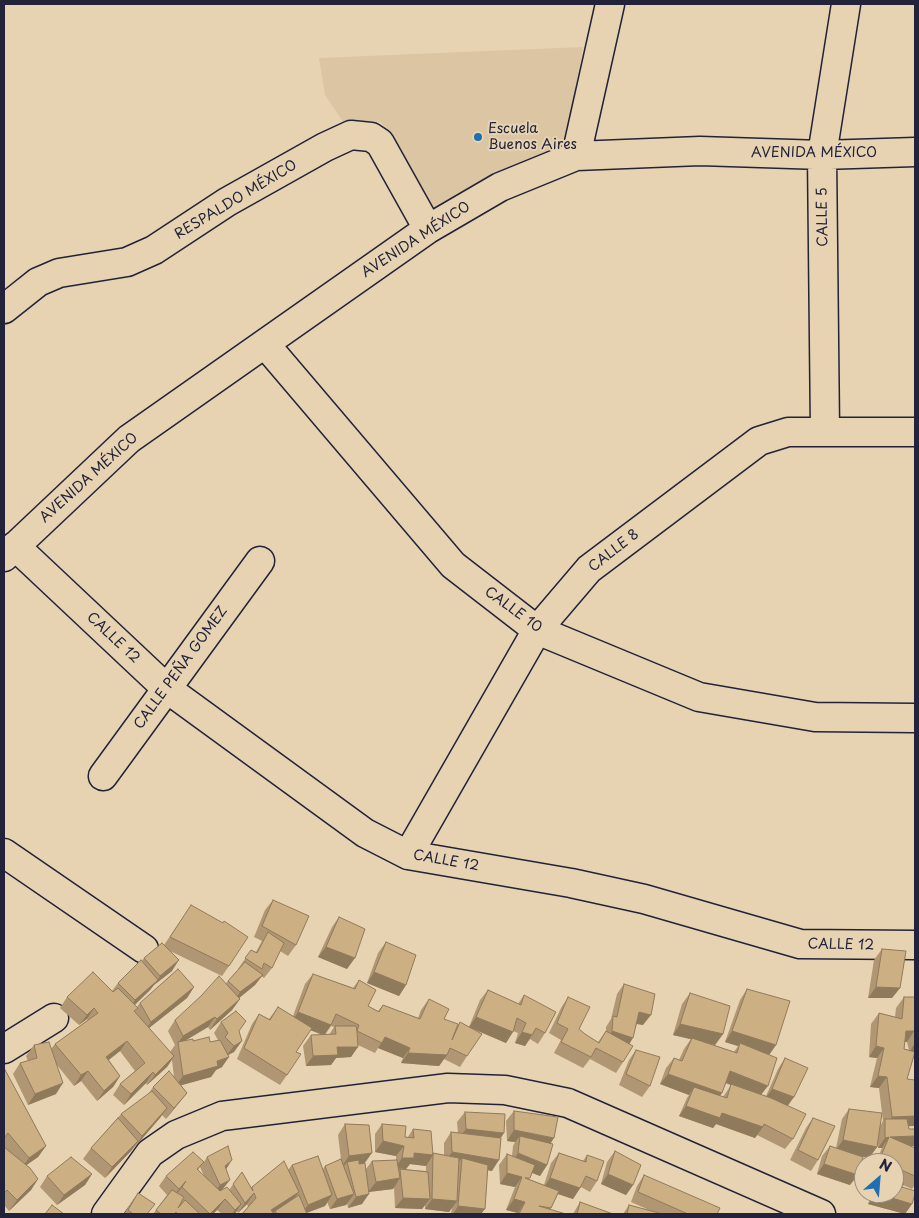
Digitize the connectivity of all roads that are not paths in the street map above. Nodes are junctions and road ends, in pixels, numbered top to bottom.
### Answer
1 (610, 4) edge
2 (846, 4) edge
3 (915, 152) edge
4 (822, 155) junction
5 (576, 156) junction
6 (428, 229) junction
7 (4, 309) edge
8 (265, 344) junction
9 (825, 431) junction
10 (915, 432) edge
11 (9, 552) edge
12 (260, 561) dead end
13 (537, 630) junction
14 (166, 688) junction
15 (915, 718) edge
16 (102, 776) dead end
17 (4, 853) edge
18 (408, 855) junction
19 (915, 946) edge
20 (144, 949) dead end
21 (54, 1018) dead end
22 (4, 1049) edge
23 (106, 1214) edge
24 (821, 1214) edge

1 - 5 street
2 - 4 street, CALLE 5
3 - 4 street, AVENIDA MÉXICO
4 - 5 street, AVENIDA MÉXICO
4 - 9 street, CALLE 5
5 - 6 street, AVENIDA MÉXICO
6 - 7 street, RESPALDO MÉXICO
6 - 8 street, AVENIDA MÉXICO
8 - 11 street, AVENIDA MÉXICO
8 - 13 street, CALLE 10
9 - 10 street, CALLE 8
9 - 13 street, CALLE 8
11 - 14 street, CALLE 12
12 - 14 street, CALLE PEÑA GOMEZ
13 - 15 street, CALLE 10
13 - 18 street, CALLE 8
14 - 16 street, CALLE PEÑA GOMEZ
14 - 18 street, CALLE 12
17 - 20 street
18 - 19 street, CALLE 12
21 - 22 street
23 - 24 street

